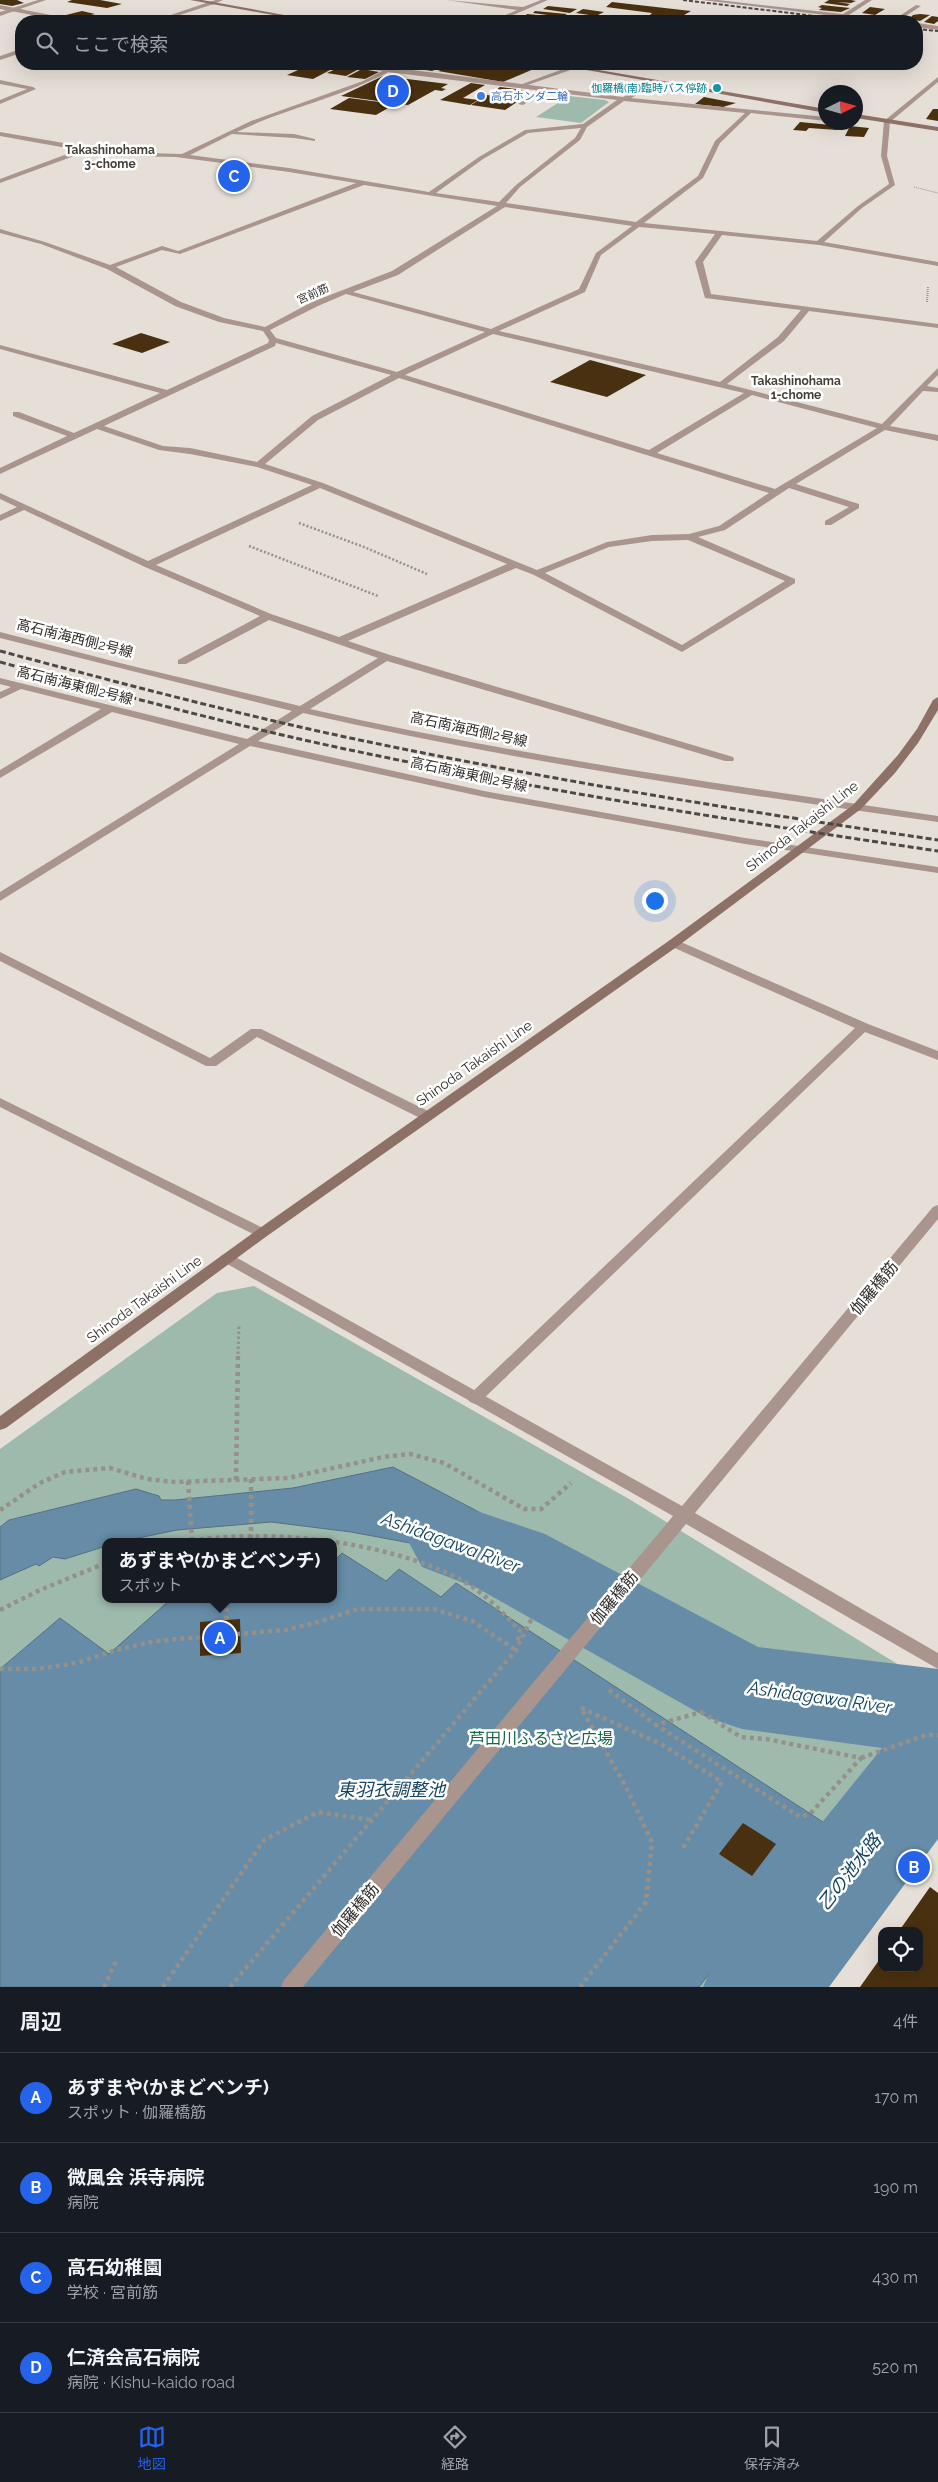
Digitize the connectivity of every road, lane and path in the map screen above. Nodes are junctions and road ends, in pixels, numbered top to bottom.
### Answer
1 (43, 0) edge
2 (193, 0) edge
3 (220, 0) edge
4 (449, 0) edge
5 (545, 0) edge
6 (705, 0) edge
7 (765, 0) edge
8 (869, 0) edge
9 (212, 3) junction
10 (755, 6) junction
11 (918, 6) dead end
12 (0, 7) edge
13 (524, 9) junction
14 (14, 10) junction
15 (0, 14) edge
16 (40, 15) edge
17 (175, 15) edge
18 (280, 15) edge
19 (510, 15) edge
20 (835, 15) edge
21 (846, 15) edge
22 (905, 15) edge
23 (923, 26) edge
24 (938, 28) edge
25 (15, 53) edge
26 (0, 58) edge
27 (386, 70) edge
28 (396, 70) edge
29 (565, 70) edge
30 (591, 70) edge
31 (938, 79) edge
32 (0, 82) edge
33 (660, 82) junction
34 (520, 86) junction
35 (544, 90) junction
36 (623, 99) junction
37 (0, 102) edge
38 (521, 104) dead end
39 (818, 110) edge
40 (748, 113) junction
41 (818, 118) edge
42 (863, 118) edge
43 (887, 121) junction
44 (585, 126) junction
45 (938, 129) edge
46 (0, 134) edge
47 (232, 134) junction
48 (313, 140) dead end
49 (85, 150) junction
50 (184, 156) junction
51 (0, 181) edge
52 (364, 183) junction
53 (430, 194) junction
54 (503, 205) junction
55 (634, 224) junction
56 (0, 231) edge
57 (720, 233) junction
58 (819, 243) junction
59 (938, 264) edge
60 (110, 267) junction
61 (929, 279) dead end
62 (346, 292) junction
63 (806, 309) junction
64 (918, 322) junction
65 (938, 326) edge
66 (266, 329) junction
67 (494, 331) junction
68 (273, 340) junction
69 (0, 347) edge
70 (938, 370) edge
71 (398, 376) junction
72 (721, 385) junction
73 (922, 388) junction
74 (938, 390) edge
75 (169, 393) junction
76 (750, 393) junction
77 (16, 414) dead end
78 (96, 426) junction
79 (884, 427) junction
80 (74, 436) junction
81 (938, 438) edge
82 (649, 454) junction
83 (260, 465) junction
84 (0, 471) edge
85 (320, 485) junction
86 (790, 485) junction
87 (776, 492) junction
88 (0, 496) edge
89 (24, 507) junction
90 (265, 511) junction
91 (0, 518) edge
92 (828, 523) dead end
93 (215, 534) junction
94 (689, 536) junction
95 (516, 564) junction
96 (148, 565) junction
97 (536, 573) junction
98 (460, 588) junction
99 (410, 610) junction
100 (268, 616) junction
101 (0, 635) edge
102 (341, 640) junction
103 (386, 657) junction
104 (182, 662) dead end
105 (0, 681) edge
106 (18, 687) junction
107 (0, 696) edge
108 (938, 700) edge
109 (109, 709) junction
110 (303, 709) junction
111 (248, 742) junction
112 (729, 759) dead end
113 (0, 775) edge
114 (857, 808) junction
115 (938, 819) edge
116 (800, 849) junction
117 (938, 870) edge
118 (0, 897) edge
119 (674, 943) junction
120 (0, 956) edge
121 (863, 1027) junction
122 (938, 1056) edge
123 (0, 1102) edge
124 (427, 1116) junction
125 (938, 1210) edge
126 (262, 1233) junction
127 (227, 1258) junction
128 (239, 1325) dead end
129 (475, 1398) junction
130 (0, 1424) edge
131 (251, 1479) junction
132 (236, 1480) junction
133 (188, 1481) junction
134 (573, 1481) dead end
135 (0, 1510) edge
136 (683, 1514) junction
137 (192, 1538) edge
138 (204, 1538) edge
139 (220, 1538) edge
140 (251, 1538) joint
141 (290, 1538) edge
142 (337, 1541) edge
143 (102, 1565) edge
144 (227, 1603) edge
145 (0, 1610) edge
146 (532, 1618) dead end
147 (226, 1636) junction
148 (516, 1650) junction
149 (938, 1662) edge
150 (0, 1669) edge
151 (608, 1690) dead end
152 (656, 1724) junction
153 (938, 1736) edge
154 (861, 1758) junction
155 (372, 1820) junction
156 (683, 1848) dead end
157 (116, 1961) dead end
158 (104, 1987) edge
159 (163, 1987) edge
160 (230, 1987) edge
161 (291, 1987) edge
162 (580, 1987) edge

1 - 14 street
2 - 9 main road
3 - 9 street
4 - 13 street
5 - 13 street
6 - 10 street
7 - 10 street
8 - 21 street
9 - 17 street
9 - 18 main road
10 - 20 street
11 - 22 street
12 - 14 street
13 - 19 street
14 - 15 street
14 - 16 street
23 - 24 street
25 - 26 street
27 - 47 street
28 - 34 street
29 - 34 street
30 - 33 main road
31 - 43 street
32 - 37 street
33 - 36 street, 宮前筋
33 - 39 main road
34 - 35 street
35 - 36 street
35 - 38 street
36 - 40 street
36 - 44 street, 宮前筋
40 - 41 street
40 - 55 street
42 - 43 main road
43 - 45 main road
43 - 58 street
44 - 53 street
44 - 54 street, 宮前筋
46 - 49 street
47 - 48 street
47 - 50 street
49 - 50 street
49 - 51 street
50 - 52 street
52 - 53 street
52 - 60 street
53 - 54 street
54 - 55 street
54 - 62 street, 宮前筋
55 - 57 street
55 - 67 street
56 - 60 street
57 - 58 street
57 - 63 street
58 - 59 street
60 - 66 street
61 - 64 path
62 - 66 street, 宮前筋
62 - 67 street
63 - 64 street
63 - 72 street
64 - 65 street
66 - 68 street
67 - 71 street
67 - 72 street
68 - 71 street
68 - 75 street
69 - 75 street
70 - 73 street
71 - 82 street
71 - 83 street
72 - 76 street
73 - 74 street
73 - 79 street
75 - 78 street
76 - 79 street
76 - 82 street
77 - 80 street
78 - 80 street
78 - 83 street
79 - 81 street
79 - 86 street
80 - 84 street
82 - 87 street
83 - 85 street
85 - 90 street
85 - 95 street
86 - 87 street
86 - 92 street
87 - 94 street
88 - 89 street
89 - 91 street
89 - 96 street
90 - 93 street
90 - 98 path
93 - 96 street
93 - 99 path
94 - 97 street
94 - 97 street
95 - 97 street
95 - 98 street
96 - 100 street
98 - 99 street
99 - 102 street
100 - 102 street
100 - 104 street
101 - 110 street, 高石南海西側2号線
102 - 103 street
103 - 110 street
103 - 112 street
105 - 106 street, 高石南海東側2号線
106 - 107 street
106 - 109 street, 高石南海東側2号線
108 - 114 main road, Shinoda Takaishi Line
109 - 111 street, 高石南海東側2号線
109 - 113 street
110 - 111 street
110 - 114 street, 高石南海西側2号線
111 - 116 street, 高石南海東側2号線
111 - 118 street
114 - 115 street, 高石南海西側2号線
114 - 116 main road, Shinoda Takaishi Line
116 - 117 street, 高石南海東側2号線
116 - 119 main road, Shinoda Takaishi Line
119 - 121 street
119 - 124 main road, Shinoda Takaishi Line
120 - 124 street
121 - 122 street
121 - 129 street
123 - 126 street
124 - 126 main road, Shinoda Takaishi Line
125 - 136 street, 伽羅橋筋
126 - 127 main road, Shinoda Takaishi Line
127 - 129 street
127 - 130 main road, Shinoda Takaishi Line
128 - 132 path
129 - 136 street
131 - 132 path
131 - 134 path
131 - 140 path
132 - 133 path
133 - 135 path
133 - 137 path
136 - 149 street
136 - 161 street, 伽羅橋筋
138 - 139 path
140 - 141 path
142 - 148 path
143 - 145 path
144 - 147 path
146 - 148 path
147 - 148 path
147 - 150 path
148 - 155 path
151 - 152 path
152 - 154 path
152 - 154 path
153 - 154 path
155 - 159 path
155 - 160 path
156 - 162 path
157 - 158 path

